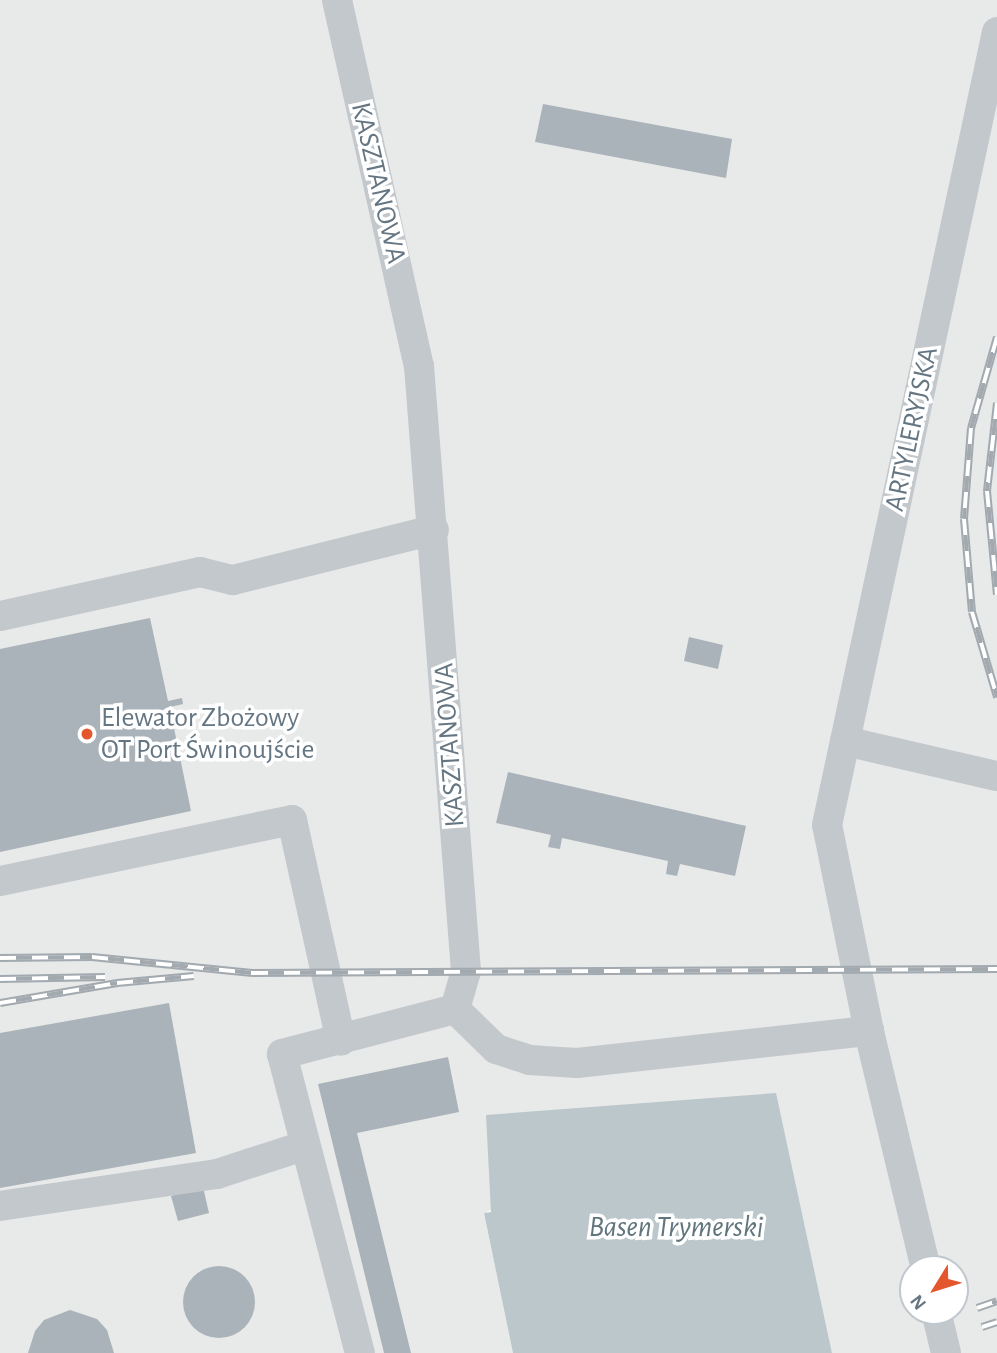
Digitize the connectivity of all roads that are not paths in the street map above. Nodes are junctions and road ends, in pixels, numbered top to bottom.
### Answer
1 (337, 0) edge
2 (997, 32) edge
3 (434, 530) junction
4 (0, 617) edge
5 (845, 741) junction
6 (997, 776) edge
7 (0, 881) edge
8 (454, 1009) junction
9 (869, 1031) junction
10 (341, 1041) junction
11 (303, 1146) junction
12 (0, 1206) edge
13 (923, 1255) edge
14 (939, 1325) edge
15 (360, 1353) edge
16 (946, 1353) edge

1 - 3 lane, KASZTANOWA
2 - 5 lane, ARTYLERYJSKA
3 - 4 lane
3 - 8 lane, KASZTANOWA
5 - 6 lane
5 - 9 lane, ARTYLERYJSKA
7 - 10 lane
8 - 9 lane
8 - 10 lane
9 - 13 lane
10 - 11 lane
11 - 12 lane
11 - 15 lane
14 - 16 lane

